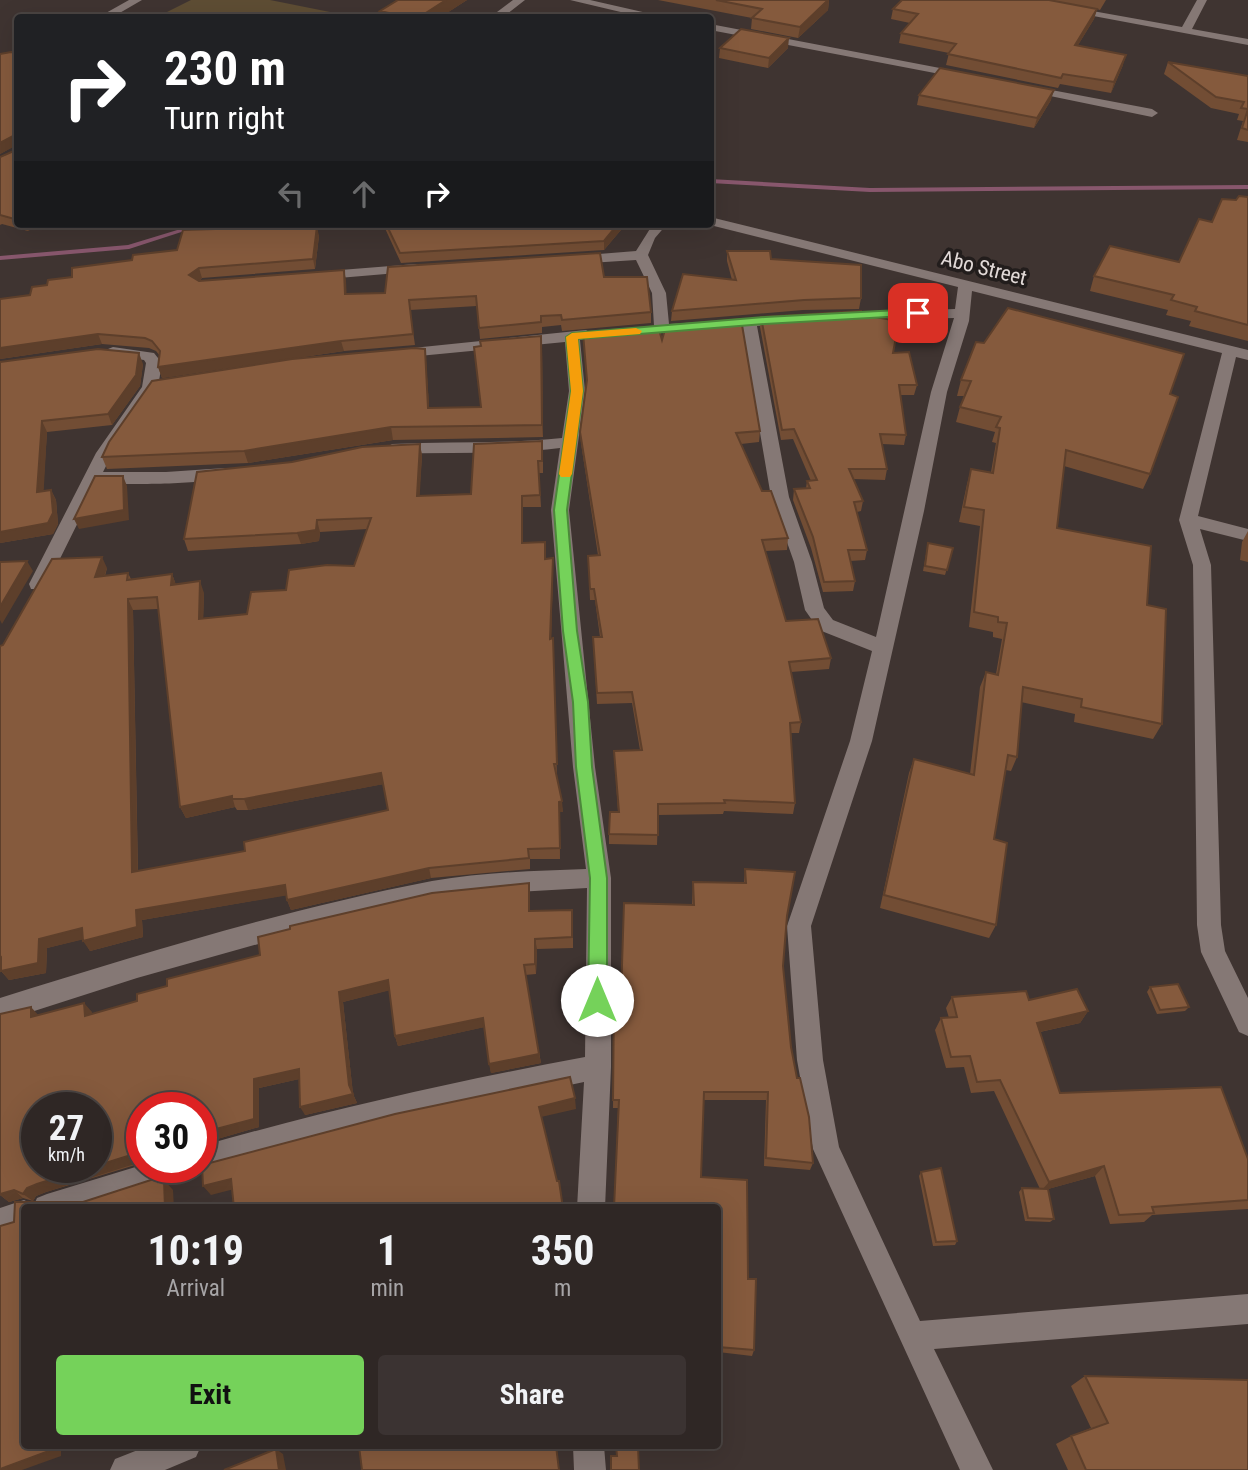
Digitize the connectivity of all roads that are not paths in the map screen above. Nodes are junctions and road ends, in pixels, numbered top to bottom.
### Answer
1 (137, 0) edge
2 (520, 0) edge
3 (575, 0) edge
4 (1013, 0) edge
5 (1202, 0) edge
6 (110, 14) edge
7 (500, 14) edge
8 (644, 14) edge
9 (714, 29) edge
10 (1185, 31) junction
11 (1248, 42) edge
12 (975, 78) edge
13 (1016, 86) edge
14 (1152, 113) dead end
15 (714, 222) edge
16 (657, 228) edge
17 (641, 255) junction
18 (562, 261) edge
19 (430, 267) edge
20 (296, 278) edge
21 (966, 285) junction
22 (961, 313) junction
23 (827, 317) edge
24 (802, 319) edge
25 (749, 322) junction
26 (662, 330) junction
27 (572, 337) junction
28 (102, 352) edge
29 (1239, 353) edge
30 (382, 355) edge
31 (171, 383) edge
32 (150, 387) junction
33 (570, 442) junction
34 (370, 450) edge
35 (246, 471) edge
36 (91, 478) junction
37 (1188, 520) junction
38 (1248, 535) edge
39 (26, 605) edge
40 (882, 647) junction
41 (599, 878) junction
42 (0, 1010) edge
43 (1248, 1024) edge
44 (598, 1066) junction
45 (217, 1156) edge
46 (127, 1183) edge
47 (60, 1204) edge
48 (591, 1204) edge
49 (21, 1215) edge
50 (0, 1222) edge
51 (1248, 1309) edge
52 (912, 1336) junction
53 (178, 1449) edge
54 (589, 1449) edge
55 (126, 1470) edge
56 (590, 1470) edge
57 (977, 1470) edge

1 - 6 street
2 - 7 street
3 - 8 street
4 - 10 street
5 - 10 street
9 - 12 street
10 - 11 street
13 - 14 street
15 - 21 street, Abo Street
16 - 17 street
17 - 18 street
17 - 26 street
19 - 20 street
21 - 22 street
21 - 29 street, Abo Street
22 - 23 street
22 - 40 street
24 - 25 street
25 - 26 street
25 - 40 street
26 - 27 street
27 - 30 street
27 - 33 street
28 - 32 street
29 - 37 street
31 - 32 street
32 - 36 street
33 - 34 street
33 - 41 street
35 - 36 street
36 - 39 street
37 - 38 street
37 - 43 street
40 - 52 street
41 - 42 street
41 - 44 street
44 - 45 street
44 - 48 street
46 - 47 street
49 - 50 street
51 - 52 street
52 - 57 street
53 - 55 street
54 - 56 street

